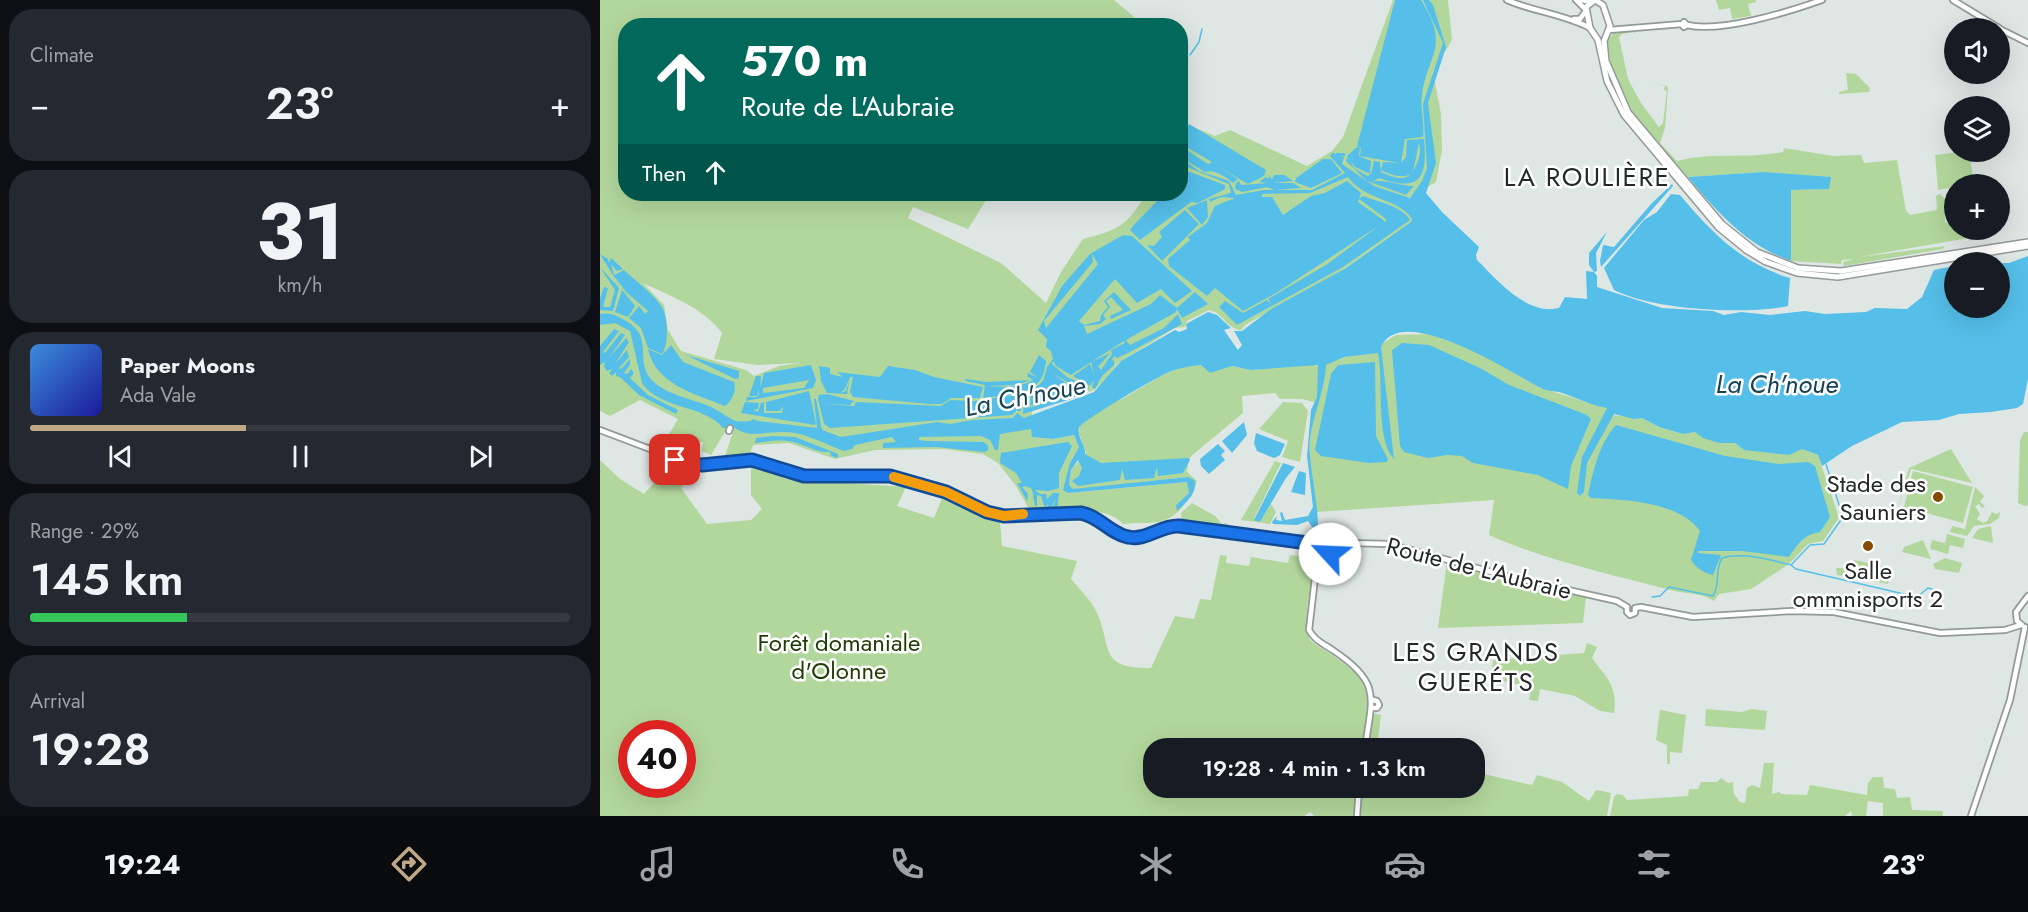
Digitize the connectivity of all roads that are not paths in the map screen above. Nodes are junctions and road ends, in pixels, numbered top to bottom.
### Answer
1 (1508, 0) edge
2 (1576, 0) edge
3 (1582, 0) edge
4 (1822, 0) edge
5 (1953, 0) edge
6 (1593, 1) edge
7 (1604, 2) edge
8 (1585, 11) junction
9 (1982, 18) edge
10 (1571, 19) junction
11 (1610, 23) junction
12 (1590, 27) junction
13 (1621, 30) junction
14 (1608, 32) junction
15 (1596, 34) junction
16 (2010, 34) edge
17 (2028, 43) edge
18 (2028, 245) edge
19 (600, 429) edge
20 (1323, 550) junction
21 (1330, 550) junction
22 (1324, 556) junction
23 (2028, 596) edge
24 (2025, 603) edge
25 (2016, 618) junction
26 (2025, 626) edge
27 (2002, 630) junction
28 (1366, 738) edge
29 (1358, 798) edge
30 (1357, 816) edge
31 (1971, 816) edge

1 - 10 street
2 - 8 street
3 - 6 street
4 - 13 street
5 - 9 street
6 - 7 main road
6 - 8 main road
7 - 11 main road
8 - 10 street
8 - 12 main road
10 - 12 street
11 - 13 street
11 - 14 main road
12 - 15 main road
13 - 14 street
14 - 15 main road
14 - 18 main road
15 - 18 main road
16 - 17 street
19 - 20 street
20 - 21 street, Route de L'Aubraie
20 - 22 street
21 - 22 street
21 - 27 street, Route de L'Aubraie
22 - 28 street
23 - 24 street
24 - 25 street
25 - 26 street
25 - 27 street
26 - 27 street
26 - 31 street
29 - 30 street

